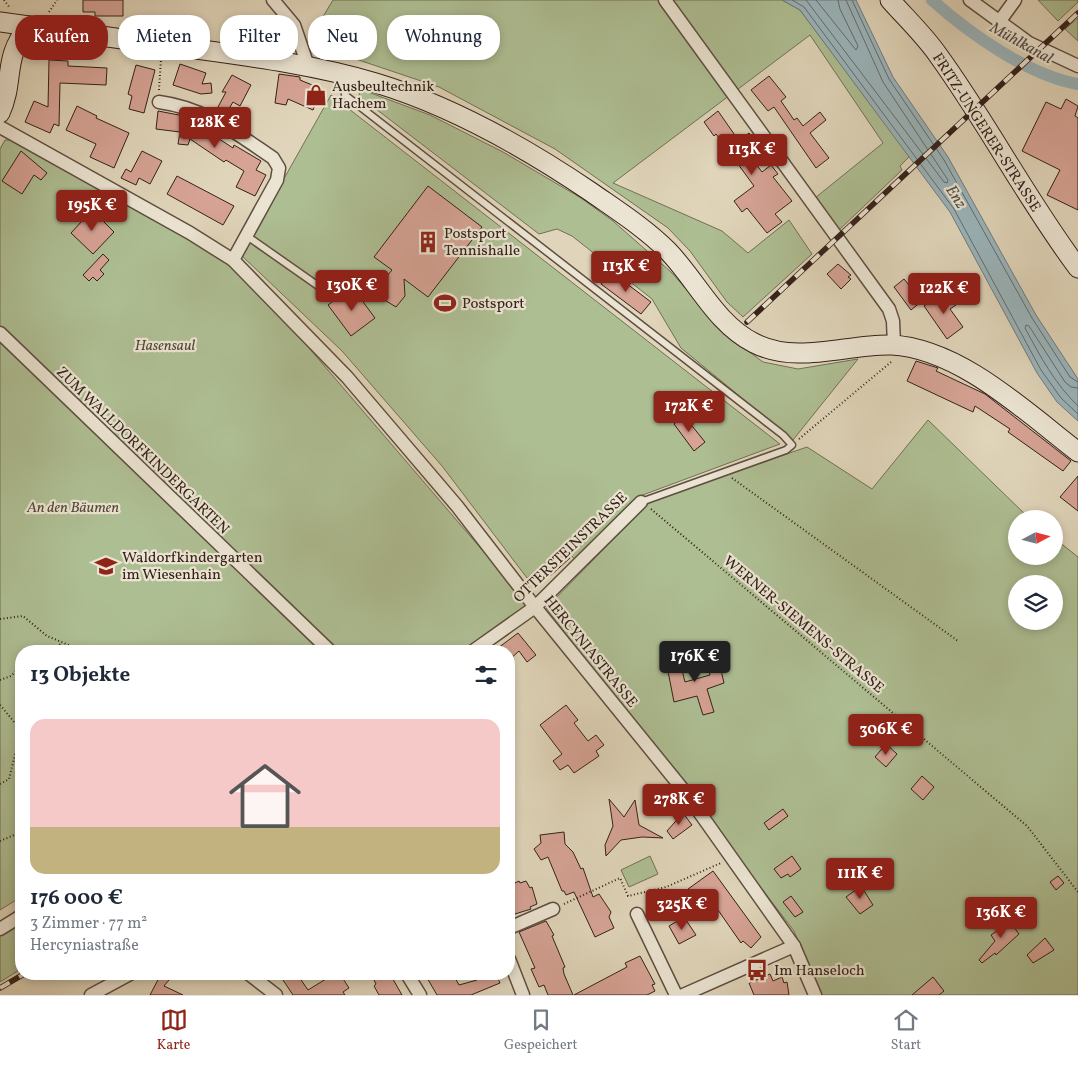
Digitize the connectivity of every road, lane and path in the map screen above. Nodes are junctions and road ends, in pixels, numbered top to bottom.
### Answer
1 (273, 0) edge
2 (665, 0) edge
3 (890, 0) edge
4 (970, 0) edge
5 (1015, 0) edge
6 (999, 22) junction
7 (10, 27) edge
8 (118, 40) edge
9 (210, 52) edge
10 (162, 60) edge
11 (308, 66) junction
12 (1078, 66) edge
13 (342, 74) junction
14 (159, 102) joint
15 (0, 113) edge
16 (0, 127) edge
17 (247, 236) junction
18 (233, 260) junction
19 (1078, 268) edge
20 (324, 290) dead end
21 (0, 333) edge
22 (896, 352) junction
23 (792, 445) junction
24 (1078, 452) edge
25 (722, 471) junction
26 (641, 502) junction
27 (535, 607) junction
28 (0, 619) edge
29 (958, 641) dead end
30 (62, 643) junction
31 (59, 645) edge
32 (67, 645) edge
33 (324, 645) edge
34 (481, 645) edge
35 (15, 672) edge
36 (0, 680) edge
37 (0, 705) edge
38 (15, 724) edge
39 (15, 755) edge
40 (0, 784) edge
41 (15, 835) edge
42 (0, 841) edge
43 (732, 858) junction
44 (1078, 892) edge
45 (553, 910) joint
46 (636, 914) dead end
47 (15, 920) edge
48 (515, 926) edge
49 (0, 929) edge
50 (794, 946) junction
51 (515, 974) edge
52 (119, 980) edge
53 (257, 980) edge
54 (411, 980) edge
55 (91, 995) edge
56 (276, 995) edge
57 (420, 995) edge
58 (523, 995) edge
59 (676, 995) edge
60 (683, 995) edge
61 (815, 995) edge

1 - 11 street
2 - 22 street
3 - 19 main road, FRITZ-UNGERER-STRASSE
4 - 6 street
5 - 6 street
6 - 12 street
7 - 8 main road
7 - 15 main road
9 - 11 main road
10 - 14 path
11 - 13 main road
13 - 22 main road
13 - 23 lane
14 - 17 street
16 - 18 street, HERCYNIASTRASSE
17 - 18 street
17 - 20 lane
18 - 27 street, HERCYNIASTRASSE
21 - 33 street, ZUM WALLDORFKINDERGARTEN
22 - 23 path
22 - 24 main road
23 - 25 lane, OTTERSTEINSTRASSE
25 - 26 lane, OTTERSTEINSTRASSE
25 - 29 path
26 - 27 street, OTTERSTEINSTRASSE
26 - 44 path, WERNER-SIEMENS-STRASSE
27 - 34 street, OTTERSTEINSTRASSE
27 - 43 street, HERCYNIASTRASSE
28 - 30 path
30 - 31 path
30 - 32 path
35 - 36 path
37 - 38 path
39 - 40 path
41 - 42 path
43 - 45 path
43 - 50 street, HERCYNIASTRASSE
45 - 48 street
46 - 59 street
47 - 49 street
50 - 60 street
50 - 61 street, HERCYNIASTRASSE
51 - 58 street
52 - 55 street
53 - 56 street
54 - 57 street

